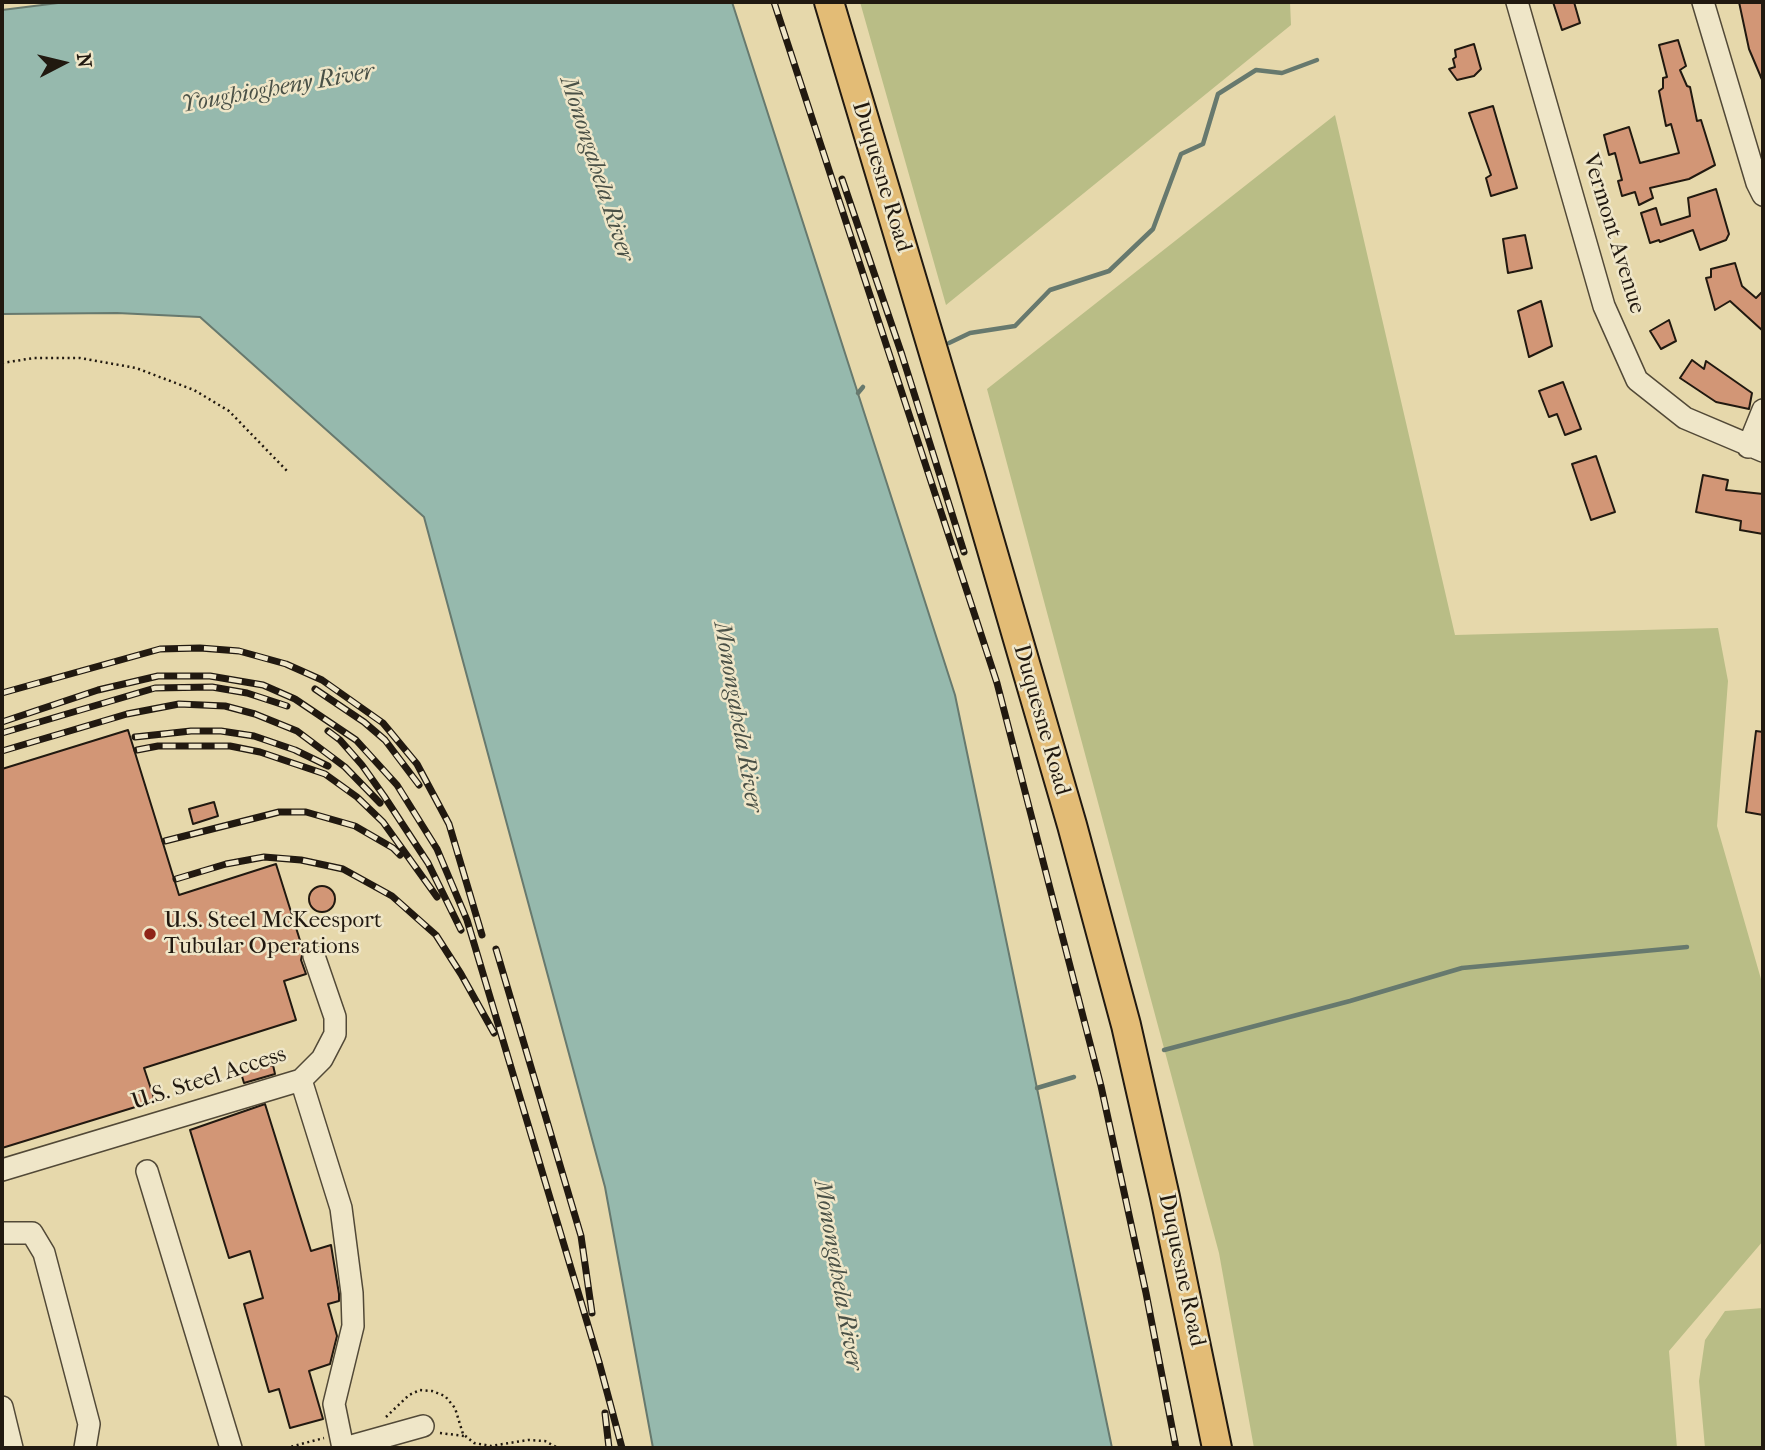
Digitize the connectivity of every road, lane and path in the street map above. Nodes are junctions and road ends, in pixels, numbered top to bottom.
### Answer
1 (829, 2) edge
2 (1517, 2) edge
3 (1703, 2) edge
4 (1763, 195) edge
5 (2, 363) edge
6 (1763, 410) edge
7 (1756, 449) edge
8 (289, 473) dead end
9 (314, 956) dead end
10 (301, 1080) junction
11 (2, 1170) edge
12 (147, 1171) dead end
13 (2, 1233) edge
14 (2, 1407) edge
15 (424, 1426) joint
16 (466, 1436) dead end
17 (12, 1448) edge
18 (85, 1448) edge
19 (231, 1448) edge
20 (343, 1448) edge
21 (1217, 1448) edge

1 - 21 main road, Duquesne Road
2 - 7 street, Vermont Avenue
3 - 4 street
5 - 8 path
6 - 7 street
9 - 10 street, U.S. Steel Access
10 - 11 street, U.S. Steel Access
10 - 20 street
12 - 19 street
13 - 18 street
14 - 17 street
15 - 16 path
15 - 20 street

